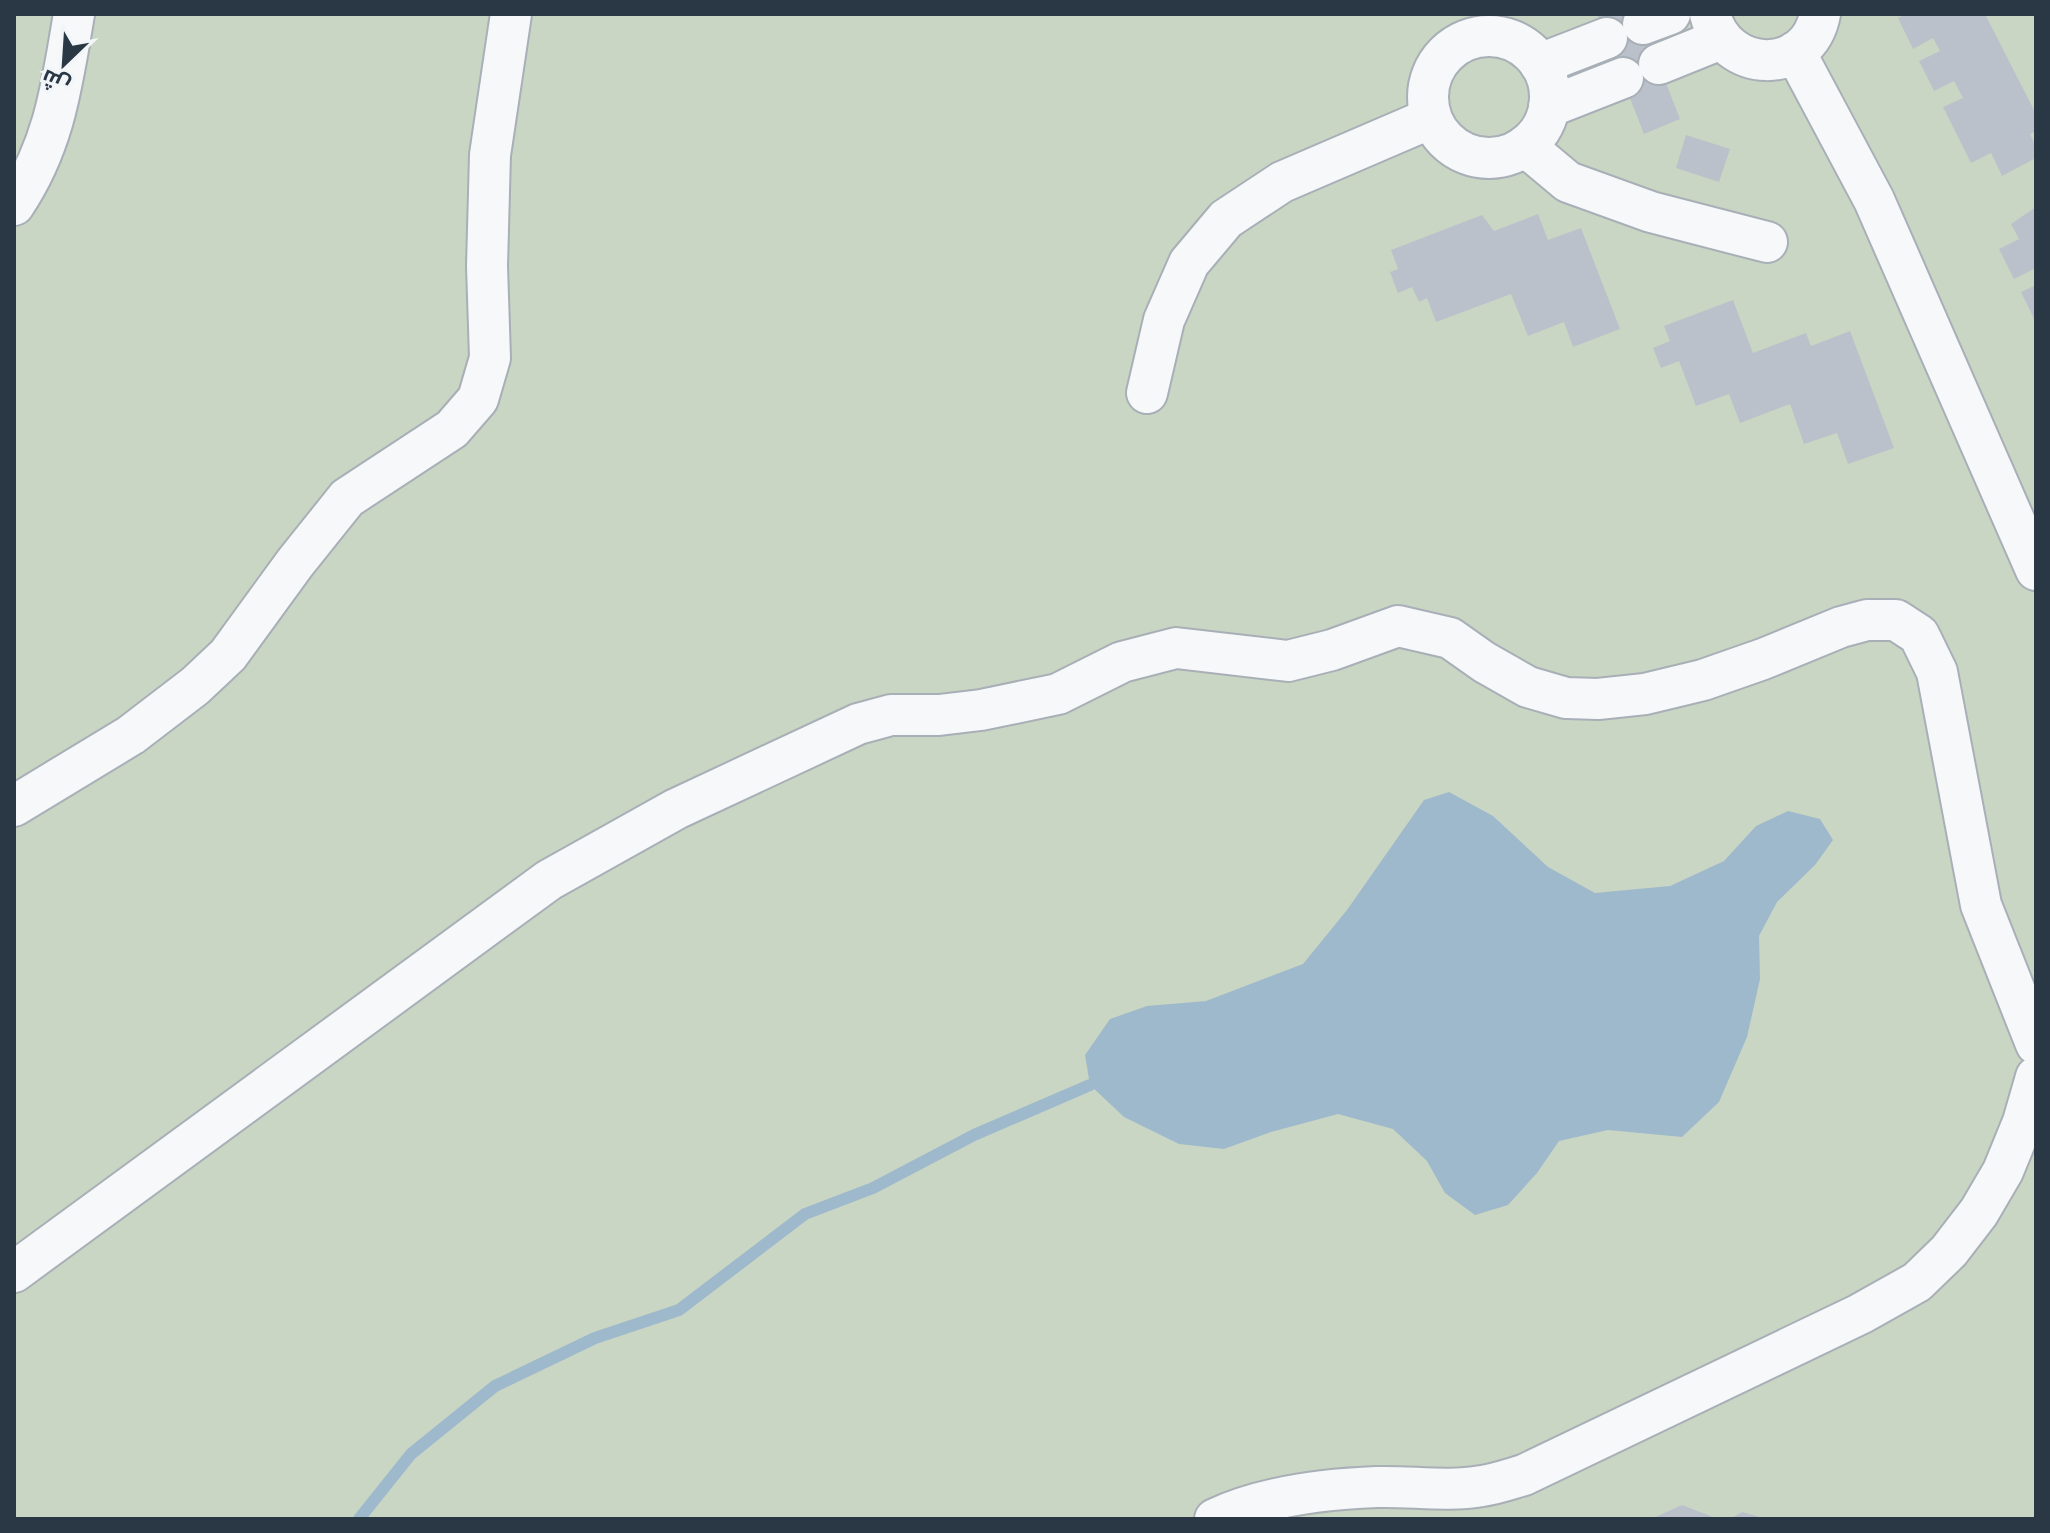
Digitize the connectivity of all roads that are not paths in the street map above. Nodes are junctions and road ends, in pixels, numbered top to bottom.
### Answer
1 (74, 14) edge
2 (511, 14) edge
3 (1820, 14) edge
4 (1491, 25) edge
5 (1640, 25) edge
6 (1715, 26) edge
7 (1795, 52) junction
8 (1540, 64) junction
9 (1549, 107) junction
10 (1431, 118) junction
11 (1525, 146) junction
12 (14, 205) edge
13 (1767, 242) dead end
14 (1147, 393) dead end
15 (2036, 570) edge
16 (14, 806) edge
17 (2036, 1044) edge
18 (2036, 1077) edge
19 (14, 1272) edge
20 (1215, 1519) edge

1 - 12 street
2 - 16 street
3 - 7 street
4 - 8 street
4 - 10 street
5 - 8 street
6 - 7 street
6 - 9 street
7 - 15 street
8 - 9 street
9 - 11 street
10 - 11 street
10 - 14 street
11 - 13 street
17 - 19 street
18 - 20 street

